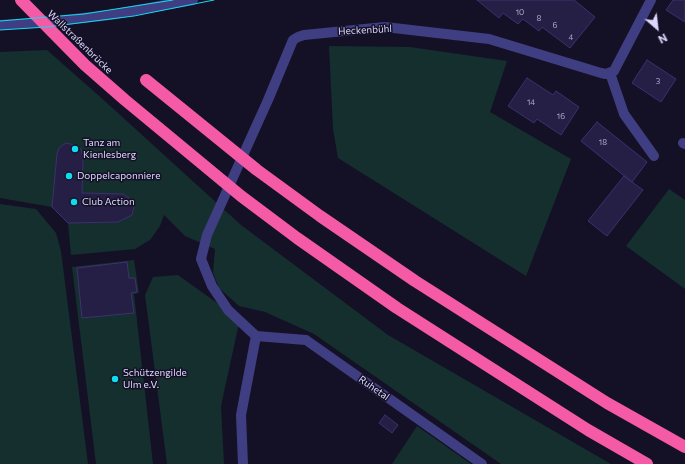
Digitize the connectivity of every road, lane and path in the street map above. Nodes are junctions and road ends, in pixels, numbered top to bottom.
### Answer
1 (21, 0) edge
2 (192, 0) edge
3 (651, 0) edge
4 (0, 26) edge
5 (610, 73) junction
6 (146, 80) dead end
7 (654, 156) dead end
8 (256, 336) junction
9 (685, 447) edge
10 (243, 464) edge
11 (482, 464) edge
12 (647, 464) edge

1 - 12 highway, Wallstraßenbrücke
2 - 4 street
3 - 5 street
5 - 7 street
5 - 8 street, Heckenbühl
6 - 9 highway
8 - 10 street
8 - 11 street, Ruhetal

